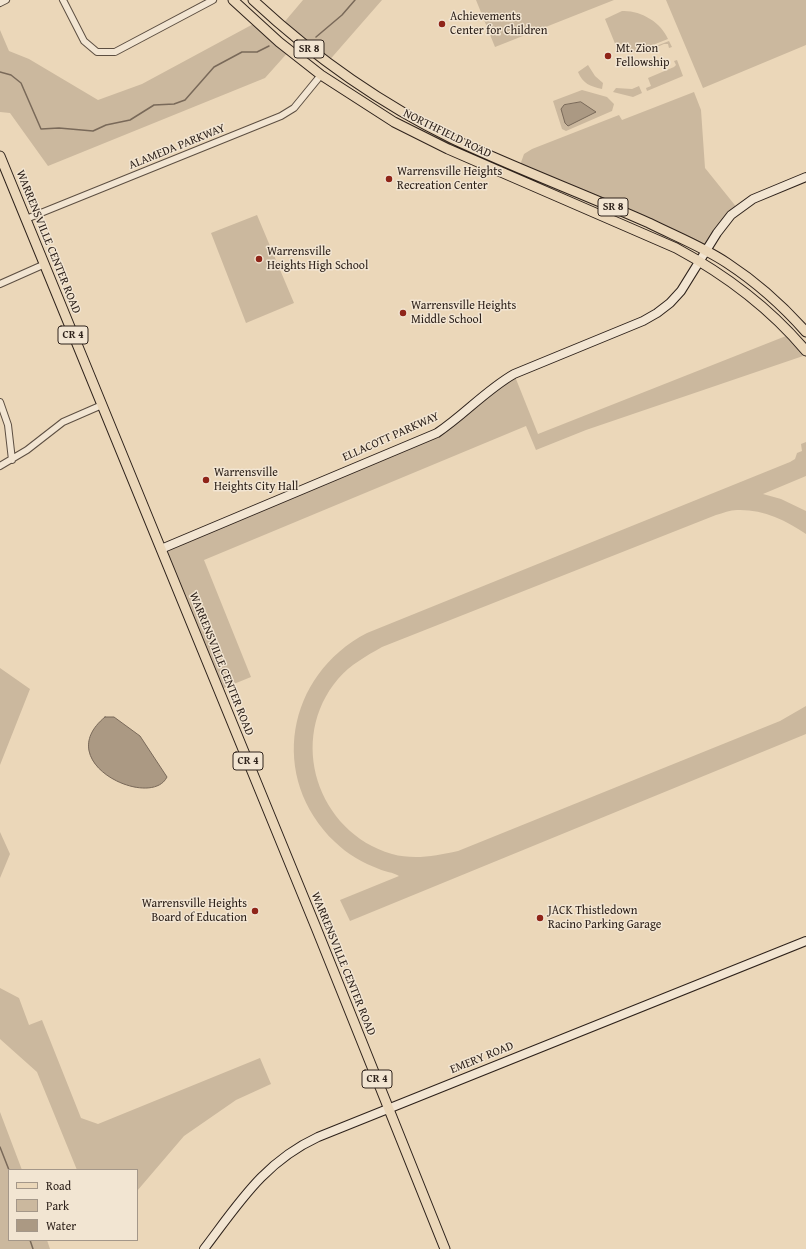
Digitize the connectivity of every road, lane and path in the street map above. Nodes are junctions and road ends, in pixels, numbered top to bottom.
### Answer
1 (6, 0) edge
2 (63, 0) edge
3 (213, 0) edge
4 (233, 0) edge
5 (252, 0) edge
6 (0, 2) edge
7 (321, 75) junction
8 (0, 156) edge
9 (806, 177) edge
10 (26, 219) junction
11 (706, 250) junction
12 (699, 260) junction
13 (45, 264) junction
14 (0, 284) edge
15 (806, 332) edge
16 (806, 352) edge
17 (0, 402) edge
18 (102, 405) junction
19 (12, 460) junction
20 (0, 466) edge
21 (161, 549) junction
22 (806, 941) edge
23 (388, 1109) junction
24 (204, 1249) edge
25 (445, 1249) edge

1 - 6 street
2 - 3 street
4 - 7 main road, NORTHFIELD ROAD / SR 8
5 - 11 main road, NORTHFIELD ROAD / SR 8
7 - 10 street, ALAMEDA PARKWAY
7 - 12 main road, NORTHFIELD ROAD / SR 8
8 - 10 main road, WARRENSVILLE CENTER ROAD / CR 4
9 - 11 street, ELLACOTT PARKWAY
10 - 13 main road, WARRENSVILLE CENTER ROAD / CR 4
11 - 12 street, ELLACOTT PARKWAY
11 - 15 main road, NORTHFIELD ROAD / SR 8
12 - 16 main road, NORTHFIELD ROAD / SR 8
12 - 21 street, ELLACOTT PARKWAY
13 - 14 street
13 - 18 main road, WARRENSVILLE CENTER ROAD / CR 4
17 - 19 street
18 - 19 street
18 - 21 main road, WARRENSVILLE CENTER ROAD / CR 4
19 - 20 street
21 - 23 main road, WARRENSVILLE CENTER ROAD / CR 4
22 - 23 street, EMERY ROAD
23 - 24 street, EMERY ROAD
23 - 25 main road, WARRENSVILLE CENTER ROAD / CR 4

